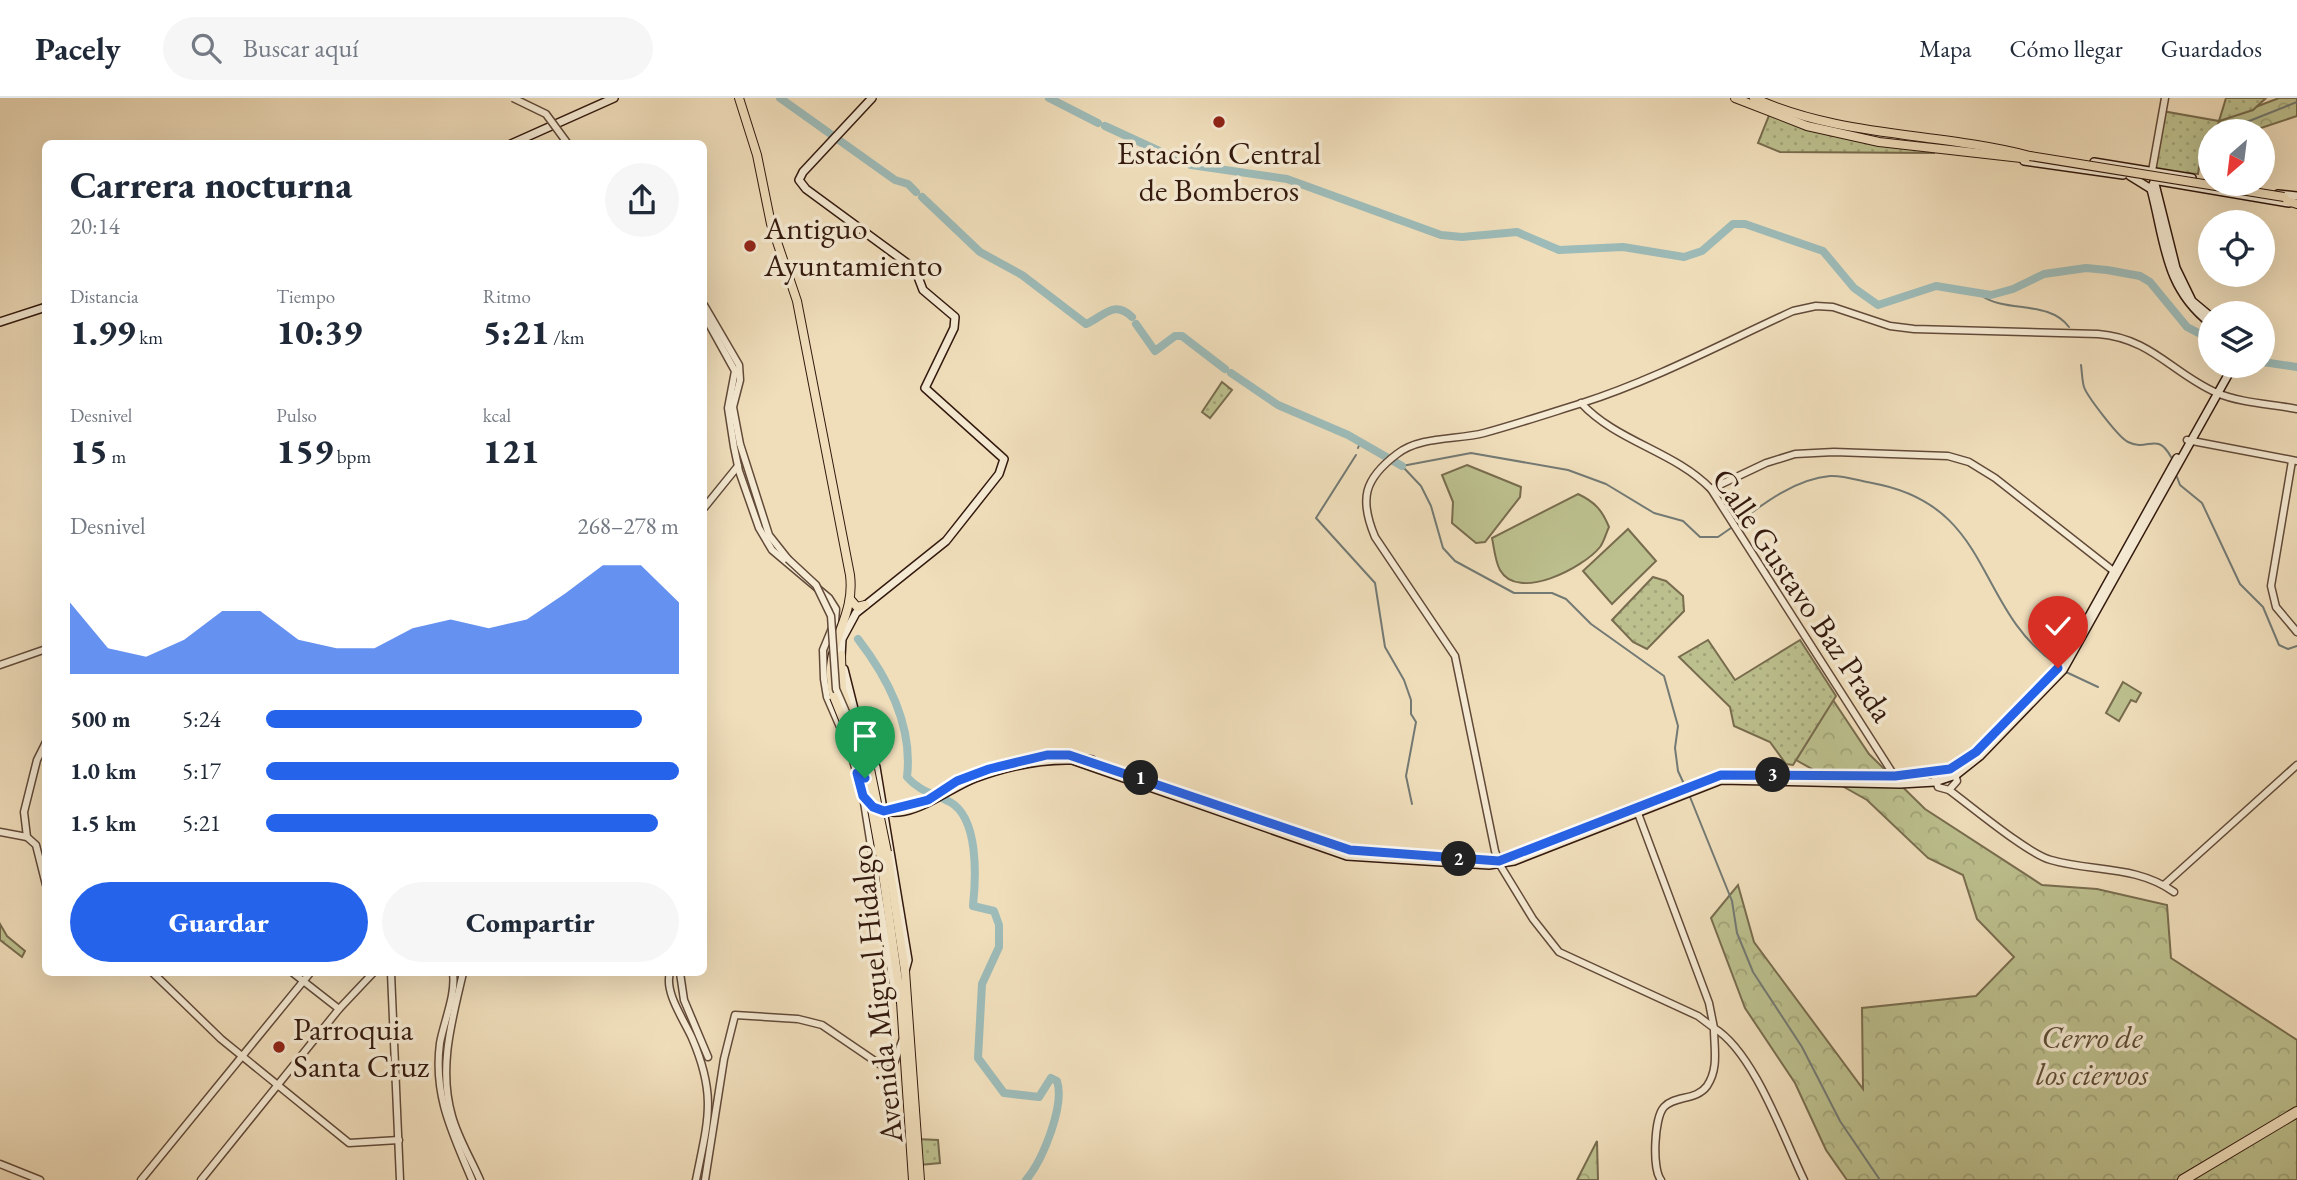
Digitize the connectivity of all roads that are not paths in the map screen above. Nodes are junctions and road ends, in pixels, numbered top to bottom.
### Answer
1 (513, 98) edge
2 (614, 98) edge
3 (739, 98) edge
4 (872, 98) edge
5 (1735, 98) edge
6 (1754, 98) edge
7 (2165, 98) edge
8 (1808, 122) junction
9 (519, 140) edge
10 (565, 140) edge
11 (2017, 156) junction
12 (2075, 164) junction
13 (2153, 181) junction
14 (2198, 182) edge
15 (2198, 183) edge
16 (2176, 184) junction
17 (2275, 192) edge
18 (2297, 196) edge
19 (2284, 198) junction
20 (2161, 202) junction
21 (2297, 204) edge
22 (2198, 305) edge
23 (42, 308) edge
24 (707, 310) edge
25 (2198, 313) edge
26 (707, 320) edge
27 (0, 322) edge
28 (2224, 378) edge
29 (2216, 393) junction
30 (1581, 403) junction
31 (2297, 409) edge
32 (2189, 440) junction
33 (2295, 461) edge
34 (746, 463) junction
35 (737, 466) junction
36 (1711, 489) junction
37 (707, 504) edge
38 (2115, 573) junction
39 (851, 600) junction
40 (865, 605) junction
41 (835, 621) junction
42 (2297, 632) edge
43 (837, 634) junction
44 (825, 641) junction
45 (42, 650) edge
46 (841, 655) junction
47 (830, 660) junction
48 (0, 665) edge
49 (829, 684) junction
50 (830, 697) junction
51 (859, 742) junction
52 (42, 750) edge
53 (2297, 765) edge
54 (876, 767) junction
55 (1940, 772) junction
56 (1953, 772) junction
57 (857, 773) junction
58 (1895, 776) junction
59 (1935, 782) junction
60 (1900, 784) junction
61 (1949, 790) junction
62 (863, 796) junction
63 (939, 796) junction
64 (1637, 809) junction
65 (884, 811) junction
66 (897, 812) junction
67 (870, 828) junction
68 (0, 832) edge
69 (888, 833) junction
70 (27, 837) junction
71 (882, 849) junction
72 (1499, 863) junction
73 (42, 869) edge
74 (2164, 885) junction
75 (2174, 892) dead end
76 (156, 976) edge
77 (297, 976) edge
78 (308, 976) edge
79 (370, 976) edge
80 (391, 976) edge
81 (454, 976) edge
82 (461, 976) edge
83 (670, 976) edge
84 (680, 976) edge
85 (304, 982) junction
86 (681, 985) junction
87 (669, 989) junction
88 (340, 1009) junction
89 (1714, 1028) junction
90 (904, 1035) junction
91 (241, 1055) junction
92 (705, 1058) junction
93 (724, 1059) junction
94 (909, 1064) junction
95 (891, 1072) junction
96 (277, 1084) junction
97 (448, 1112) junction
98 (2297, 1112) edge
99 (2297, 1118) edge
100 (399, 1140) junction
101 (0, 1164) edge
102 (1659, 1179) edge
103 (40, 1180) edge
104 (141, 1180) edge
105 (201, 1180) edge
106 (400, 1180) edge
107 (472, 1180) edge
108 (480, 1180) edge
109 (696, 1180) edge
110 (705, 1180) edge
111 (913, 1180) edge
112 (920, 1180) edge
113 (1804, 1180) edge
114 (2183, 1180) edge
115 (2194, 1180) edge

1 - 10 street, bridge
2 - 9 main road
3 - 39 main road, Avenida Miguel Hidalgo
4 - 40 main road
5 - 8 main road
6 - 8 main road
7 - 13 street
8 - 11 main road
11 - 12 main road
11 - 19 main road, bridge
12 - 13 main road
12 - 13 main road
13 - 14 main road
13 - 15 main road
13 - 16 main road
13 - 20 main road
13 - 25 main road
16 - 20 main road
16 - 21 main road
17 - 18 main road
18 - 19 main road
19 - 21 main road
20 - 22 main road
23 - 27 main road
24 - 34 street, Avenida Miguel Hidalgo
26 - 35 street
28 - 29 main road
29 - 30 street
29 - 31 street
29 - 32 main road
30 - 36 street, Calle Gustavo Baz Prada
30 - 72 street
32 - 33 street
32 - 38 main road
33 - 42 street
34 - 35 street
34 - 51 street, Avenida Miguel Hidalgo, bridge
35 - 37 street
35 - 41 street
36 - 38 street
36 - 58 street, Calle Gustavo Baz Prada
38 - 56 main road
39 - 40 main road
39 - 43 main road, Avenida Miguel Hidalgo
40 - 46 main road
41 - 43 main road
41 - 44 street
43 - 44 main road
43 - 47 main road, Avenida Miguel Hidalgo
44 - 47 street
44 - 49 street
45 - 48 street
46 - 51 main road, bridge
46 - 54 main road
47 - 49 main road, Avenida Miguel Hidalgo
49 - 50 main road, Avenida Miguel Hidalgo
50 - 57 street
50 - 71 main road, Avenida Miguel Hidalgo, bridge
51 - 71 main road, Avenida Miguel Hidalgo, bridge
52 - 70 street
53 - 74 street
54 - 57 main road
54 - 65 main road
55 - 56 main road
55 - 58 main road
55 - 59 street
56 - 59 main road
56 - 61 street
57 - 62 street
58 - 60 street, Calle Gustavo Baz Prada
58 - 64 main road
59 - 60 main road
59 - 61 street
60 - 64 main road
61 - 74 street
62 - 65 main road
62 - 67 street
63 - 65 main road
63 - 66 main road
63 - 72 main road
64 - 72 main road
64 - 89 street
65 - 66 main road
65 - 67 main road
65 - 69 main road
66 - 69 main road
67 - 71 street
68 - 70 street
69 - 71 main road
70 - 73 street
71 - 90 main road, Avenida Miguel Hidalgo
71 - 94 main road, Avenida Miguel Hidalgo
72 - 89 street
74 - 75 street
76 - 91 street
77 - 85 street
78 - 85 street
79 - 88 street
80 - 100 street
81 - 97 street
82 - 97 street
83 - 87 street
84 - 86 street
85 - 88 street
85 - 91 street
86 - 87 street
86 - 92 street
87 - 92 street
88 - 96 street
89 - 102 street
89 - 113 street
90 - 94 main road, Avenida Miguel Hidalgo
90 - 95 street
91 - 96 street
91 - 104 street
92 - 93 street
92 - 109 street
93 - 95 street
93 - 110 street
94 - 95 street
94 - 111 main road, Avenida Miguel Hidalgo
94 - 112 main road, Avenida Miguel Hidalgo
96 - 100 street
96 - 105 street
97 - 107 street
97 - 108 street
98 - 114 highway
99 - 115 highway
100 - 106 street
101 - 103 street

